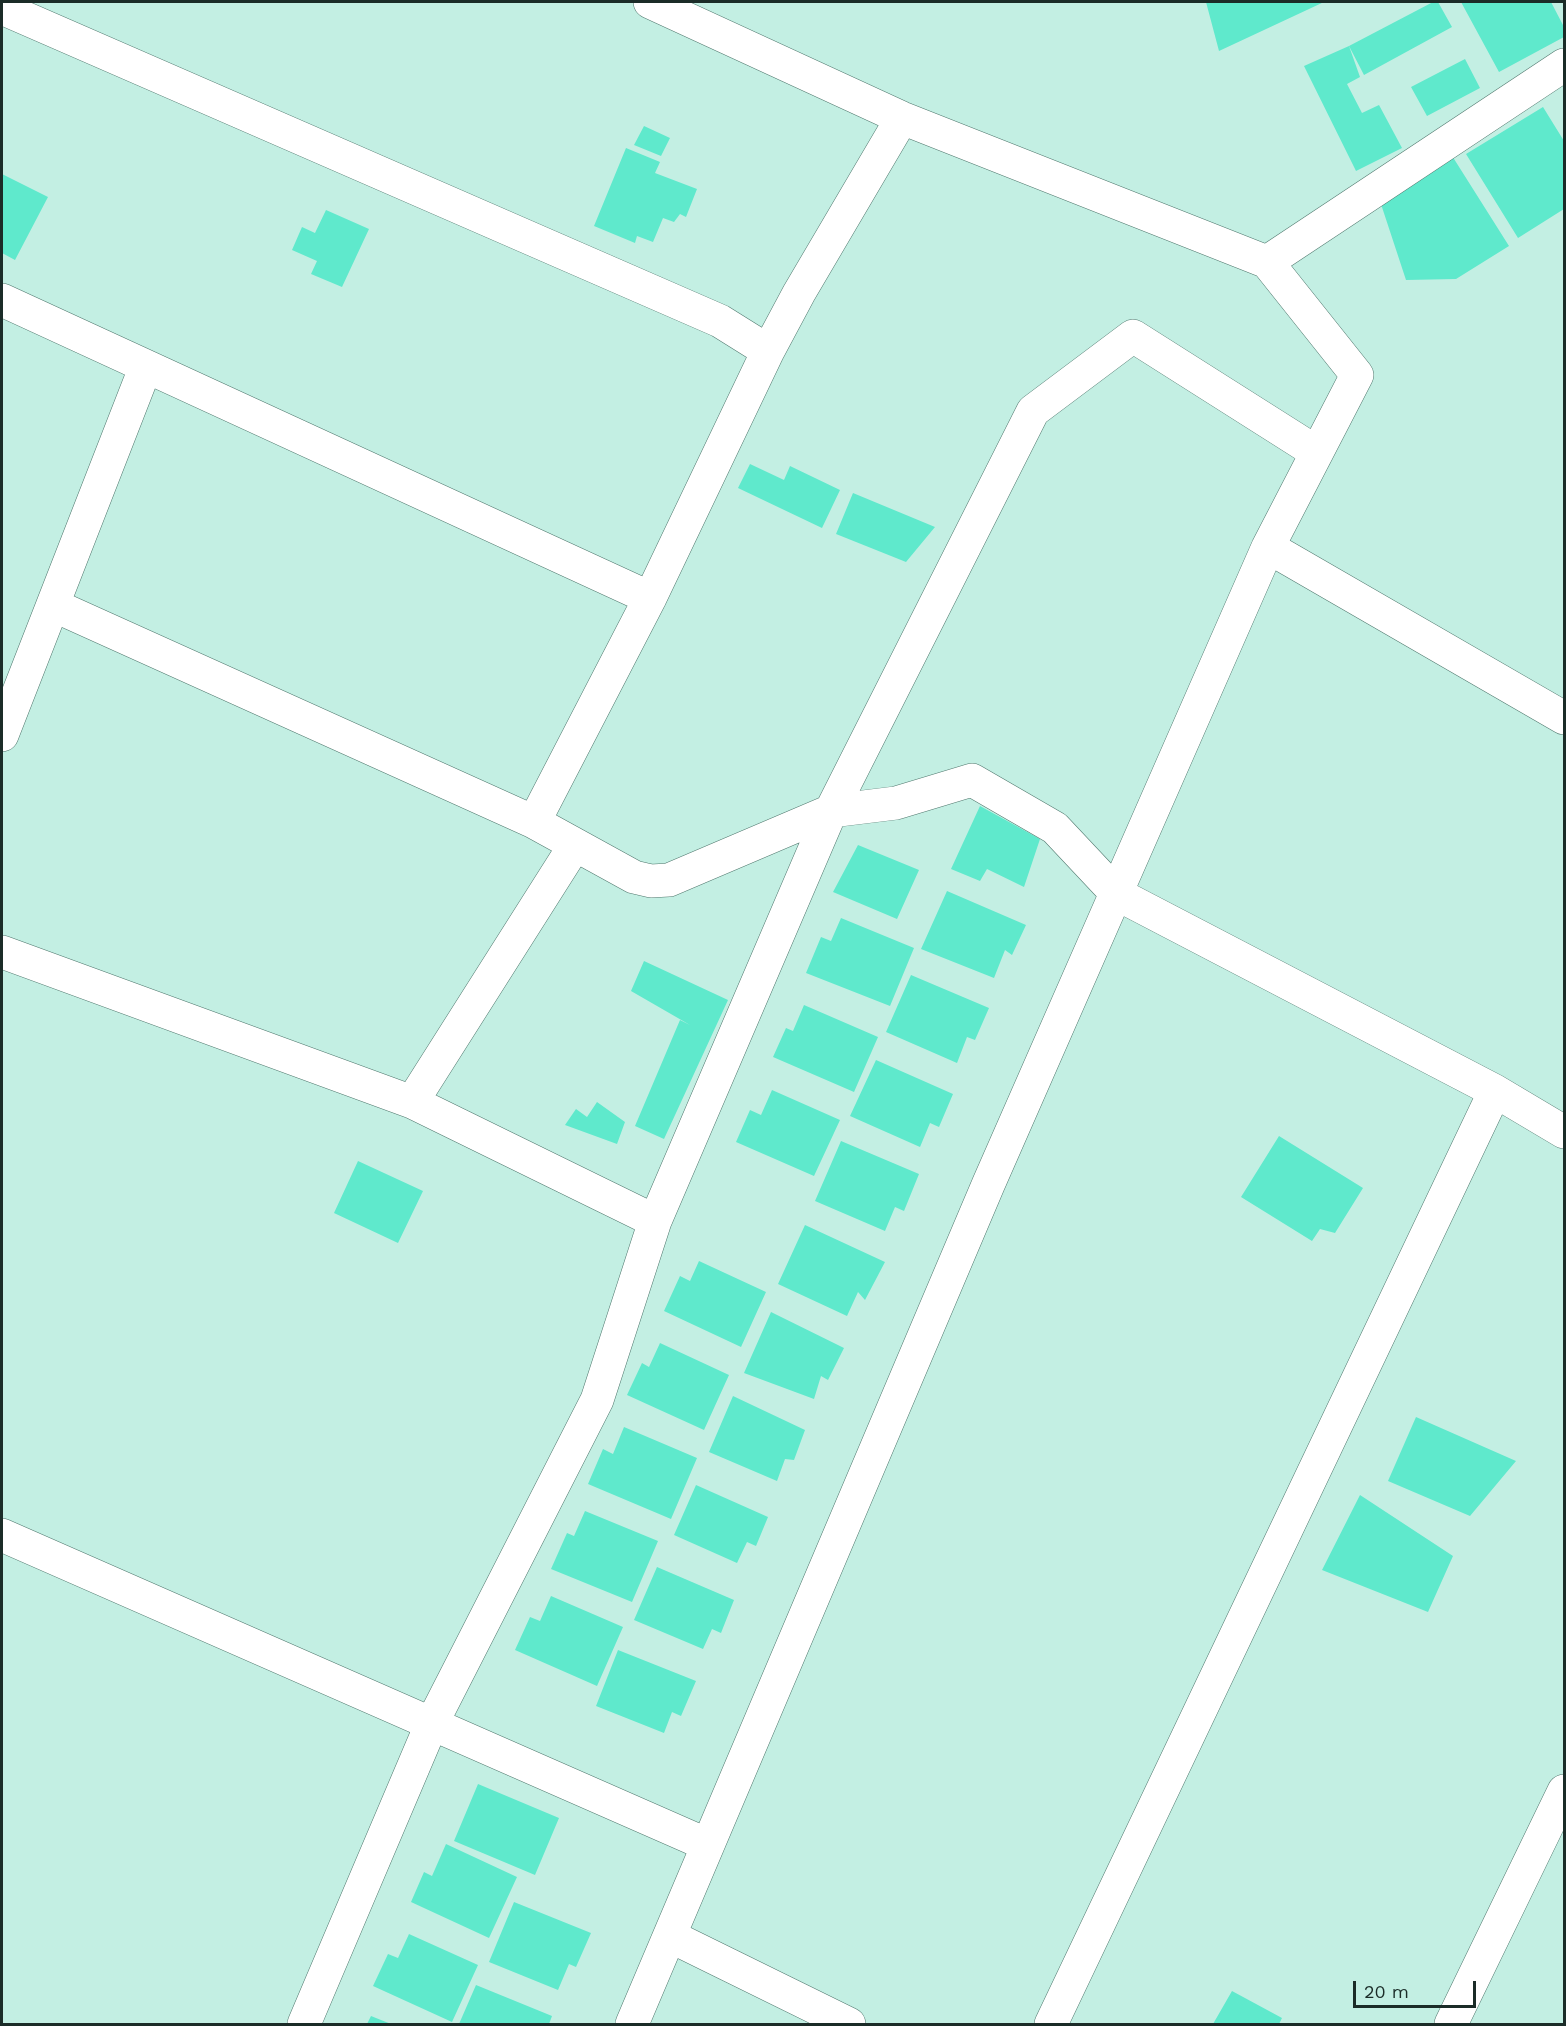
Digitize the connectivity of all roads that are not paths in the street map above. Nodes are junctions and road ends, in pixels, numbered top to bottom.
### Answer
1 (650, 2) edge
2 (2, 8) edge
3 (1564, 65) edge
4 (902, 118) junction
5 (1267, 262) junction
6 (2, 300) edge
7 (768, 351) junction
8 (146, 366) junction
9 (1316, 452) junction
10 (1268, 547) junction
11 (650, 598) junction
12 (53, 605) junction
13 (1564, 718) edge
14 (2, 735) edge
15 (831, 811) junction
16 (534, 822) junction
17 (575, 845) junction
18 (1117, 894) junction
19 (2, 952) edge
20 (1495, 1091) junction
21 (412, 1102) junction
22 (1564, 1132) edge
23 (655, 1221) junction
24 (2, 1535) edge
25 (432, 1723) junction
26 (1564, 1791) edge
27 (708, 1845) junction
28 (670, 1936) junction
29 (304, 2025) edge
30 (632, 2025) edge
31 (849, 2025) edge
32 (1051, 2025) edge
33 (1451, 2025) edge

1 - 4 street
2 - 7 street
3 - 5 street
4 - 5 street
4 - 7 street
5 - 9 street
6 - 8 street
7 - 11 street
8 - 11 street
8 - 12 street
9 - 10 street
9 - 15 street
10 - 13 street
10 - 18 street
11 - 16 street
12 - 14 street
12 - 16 street
15 - 17 street
15 - 18 street
15 - 23 street
16 - 17 street
17 - 21 street
18 - 20 street
18 - 27 street
19 - 21 street
20 - 22 street
20 - 32 street
21 - 23 street
23 - 25 street
24 - 25 street
25 - 27 street
25 - 29 street
26 - 33 street
27 - 28 street
28 - 30 street
28 - 31 street

